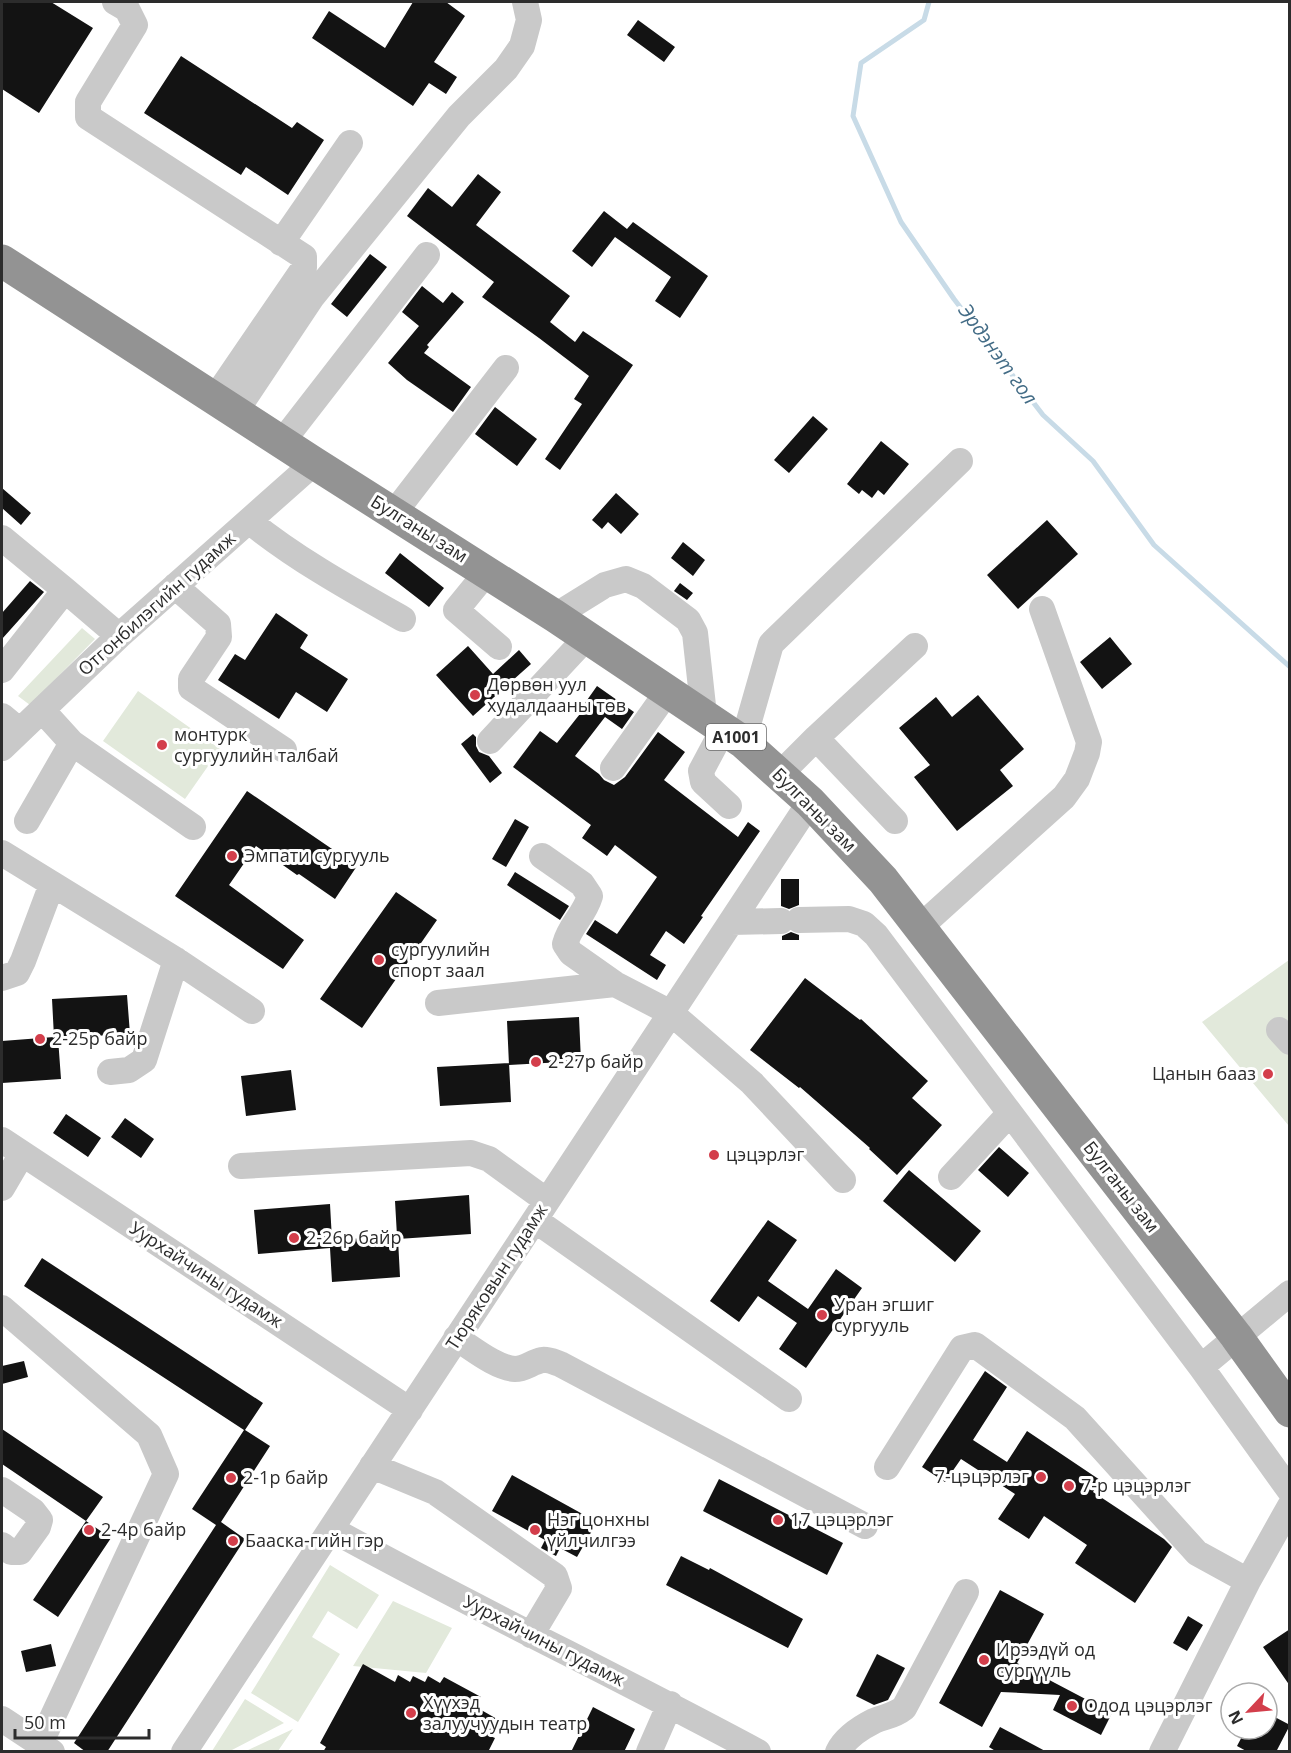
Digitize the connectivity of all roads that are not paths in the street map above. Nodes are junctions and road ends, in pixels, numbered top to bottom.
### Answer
1 (115, 2) edge
2 (525, 2) edge
3 (350, 143) dead end
4 (281, 243) junction
5 (427, 255) dead end
6 (2, 261) edge
7 (506, 368) dead end
8 (226, 405) junction
9 (282, 442) junction
10 (960, 461) dead end
11 (314, 463) junction
12 (394, 513) junction
13 (249, 521) junction
14 (5, 548) edge
15 (487, 572) junction
16 (176, 586) junction
17 (65, 590) junction
18 (1042, 609) dead end
19 (555, 616) junction
20 (403, 619) dead end
21 (119, 636) junction
22 (587, 637) junction
23 (915, 646) dead end
24 (499, 647) dead end
25 (2, 670) edge
26 (668, 691) junction
27 (42, 710) junction
28 (724, 728) junction
29 (8, 731) edge
30 (816, 738) junction
31 (490, 741) dead end
32 (72, 743) junction
33 (284, 750) dead end
34 (613, 768) dead end
35 (780, 774) junction
36 (810, 802) junction
37 (729, 806) dead end
38 (27, 821) dead end
39 (895, 821) dead end
40 (193, 827) dead end
41 (2, 853) edge
42 (542, 856) dead end
43 (52, 884) junction
44 (731, 922) junction
45 (920, 927) junction
46 (176, 960) junction
47 (949, 965) junction
48 (2, 978) edge
49 (909, 978) junction
50 (615, 984) junction
51 (927, 1002) junction
52 (438, 1003) dead end
53 (252, 1011) dead end
54 (671, 1013) junction
55 (110, 1072) dead end
56 (1010, 1113) junction
57 (12, 1147) edge
58 (241, 1166) dead end
59 (951, 1177) dead end
60 (843, 1180) dead end
61 (2, 1188) edge
62 (541, 1210) junction
63 (1290, 1293) edge
64 (2, 1308) edge
65 (1236, 1336) junction
66 (456, 1338) junction
67 (1201, 1367) junction
68 (789, 1399) dead end
69 (410, 1410) junction
70 (1290, 1411) edge
71 (372, 1466) junction
72 (887, 1467) dead end
73 (2, 1490) edge
74 (1290, 1491) edge
75 (1290, 1506) edge
76 (865, 1526) dead end
77 (331, 1529) junction
78 (1282, 1542) edge
79 (2, 1545) edge
80 (1248, 1581) junction
81 (966, 1592) dead end
82 (531, 1635) junction
83 (670, 1704) junction
84 (2, 1719) edge
85 (46, 1748) edge
86 (184, 1752) edge
87 (649, 1752) edge
88 (758, 1752) edge
89 (838, 1752) edge
90 (1161, 1752) edge

1 - 4 street
2 - 8 street
3 - 4 street
4 - 8 street
5 - 9 street
6 - 8 highway, Булганы зам / A1001
7 - 12 street
8 - 9 highway, Булганы зам / A1001
9 - 11 highway, Булганы зам / A1001
10 - 28 street
11 - 12 highway, Булганы зам / A1001
11 - 13 street, Отгонбилэгийн гудамж
12 - 15 highway, Булганы зам / A1001
13 - 16 street, Отгонбилэгийн гудамж
13 - 20 street
14 - 17 street
15 - 19 highway, Булганы зам / A1001
15 - 24 street
16 - 21 street, Отгонбилэгийн гудамж
16 - 33 street
17 - 21 street
17 - 25 street
18 - 45 street
19 - 22 highway, Булганы зам / A1001
19 - 28 street
21 - 27 street, Отгонбилэгийн гудамж
22 - 26 highway, Булганы зам / A1001
22 - 31 street
23 - 30 street
26 - 28 highway, Булганы зам / A1001
26 - 34 street
27 - 29 street, Отгонбилэгийн гудамж
27 - 32 street
28 - 35 highway, Булганы зам / A1001
28 - 37 street
30 - 35 street
30 - 39 street
32 - 38 street
32 - 40 street
35 - 36 highway, Булганы зам / A1001
36 - 44 street, Тюряковын гудамж
36 - 45 highway, Булганы зам / A1001
41 - 43 street
42 - 50 street
43 - 46 street
43 - 48 street
44 - 49 street
44 - 54 street, Тюряковын гудамж
45 - 47 highway, Булганы зам / A1001
46 - 53 street
46 - 55 street
47 - 49 street
47 - 51 street
47 - 65 highway, Булганы зам / A1001
49 - 51 street
50 - 52 street
50 - 54 street
51 - 56 street
54 - 60 street
54 - 62 street, Тюряковын гудамж
56 - 59 street
56 - 67 street
57 - 61 street
57 - 69 street, Уурхайчины гудамж
58 - 62 street
62 - 66 street, Тюряковын гудамж
62 - 68 street
63 - 65 street
64 - 85 street
65 - 67 street
65 - 70 highway, Булганы зам / A1001
66 - 69 street, Тюряковын гудамж
66 - 76 street
67 - 74 street
69 - 71 street, Тюряковын гудамж
71 - 77 street, Тюряковын гудамж
71 - 82 street
72 - 80 street
73 - 79 street
75 - 78 street
77 - 82 street, Уурхайчины гудамж
77 - 86 street, Тюряковын гудамж
78 - 80 street
80 - 90 street
81 - 89 street
82 - 83 street, Уурхайчины гудамж
83 - 87 street
83 - 88 street, Уурхайчины гудамж
84 - 85 street

